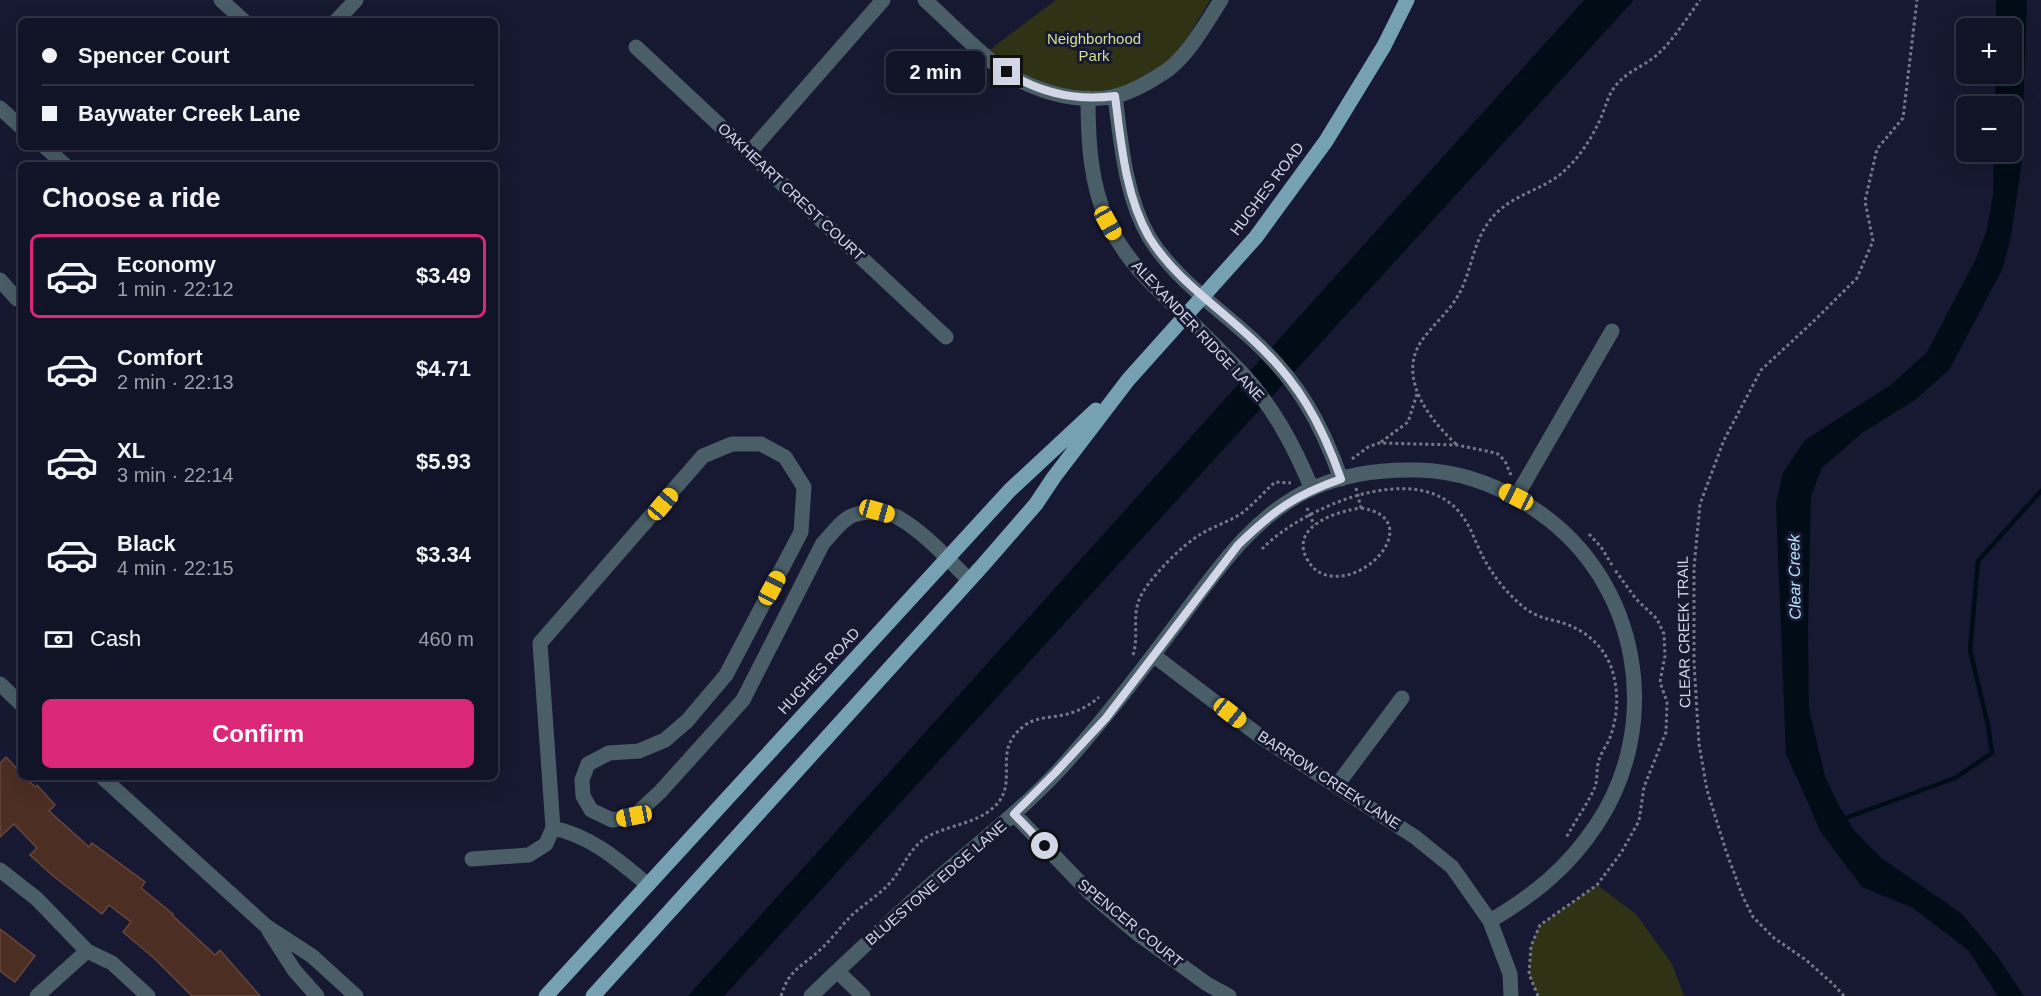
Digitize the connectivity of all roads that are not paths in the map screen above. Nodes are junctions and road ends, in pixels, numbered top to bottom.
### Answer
1 (221, 0) edge
2 (356, 0) edge
3 (883, 0) edge
4 (925, 0) edge
5 (1221, 0) edge
6 (1407, 0) edge
7 (241, 18) edge
8 (339, 18) edge
9 (636, 47) dead end
10 (1101, 97) junction
11 (0, 108) edge
12 (18, 124) edge
13 (48, 150) edge
14 (749, 153) junction
15 (62, 162) edge
16 (0, 280) edge
17 (1203, 295) junction
18 (18, 299) edge
19 (1185, 317) junction
20 (1612, 331) dead end
21 (946, 337) dead end
22 (1128, 380) junction
23 (1341, 479) junction
24 (1307, 492) junction
25 (1516, 497) junction
26 (947, 558) junction
27 (969, 580) junction
28 (1153, 655) junction
29 (1, 688) edge
30 (1402, 698) dead end
31 (18, 702) edge
32 (105, 780) edge
33 (1337, 785) junction
34 (1014, 814) junction
35 (553, 828) junction
36 (472, 859) dead end
37 (0, 870) edge
38 (648, 885) junction
39 (1490, 921) junction
40 (266, 926) junction
41 (87, 951) junction
42 (837, 971) junction
43 (37, 996) edge
44 (148, 996) edge
45 (317, 996) edge
46 (356, 996) edge
47 (546, 996) edge
48 (592, 996) edge
49 (811, 996) edge
50 (864, 996) edge
51 (1229, 996) edge
52 (1511, 996) edge

1 - 7 street
2 - 8 street
3 - 14 street
4 - 10 street
5 - 10 street
6 - 17 main road, HUGHES ROAD
9 - 14 street, OAKHEART CREST COURT
10 - 17 street, ALEXANDER RIDGE LANE
10 - 19 street, ALEXANDER RIDGE LANE
11 - 12 street
13 - 15 street
14 - 21 street, OAKHEART CREST COURT
16 - 18 street
17 - 19 main road, HUGHES ROAD
17 - 23 street, ALEXANDER RIDGE LANE
19 - 22 main road, HUGHES ROAD
19 - 24 street, ALEXANDER RIDGE LANE
20 - 25 street
22 - 26 main road, HUGHES ROAD
22 - 27 main road, HUGHES ROAD
23 - 24 street, BLUESTONE EDGE LANE
23 - 25 street, BLUESTONE EDGE LANE
24 - 28 street, BLUESTONE EDGE LANE
25 - 39 street, BLUESTONE EDGE LANE
26 - 27 street
26 - 35 street
26 - 38 main road, HUGHES ROAD
27 - 48 main road, HUGHES ROAD
28 - 33 street, BARROW CREEK LANE
28 - 34 street, BLUESTONE EDGE LANE
29 - 31 street
30 - 33 street
32 - 40 street
33 - 39 street, BARROW CREEK LANE
34 - 42 street, BLUESTONE EDGE LANE
34 - 51 street, SPENCER COURT
35 - 36 street
35 - 38 street
37 - 41 street
38 - 47 main road, HUGHES ROAD
39 - 52 street, BARROW CREEK LANE
40 - 45 street
40 - 46 street
41 - 43 street
41 - 44 street
42 - 49 street, BLUESTONE EDGE LANE
42 - 50 street

